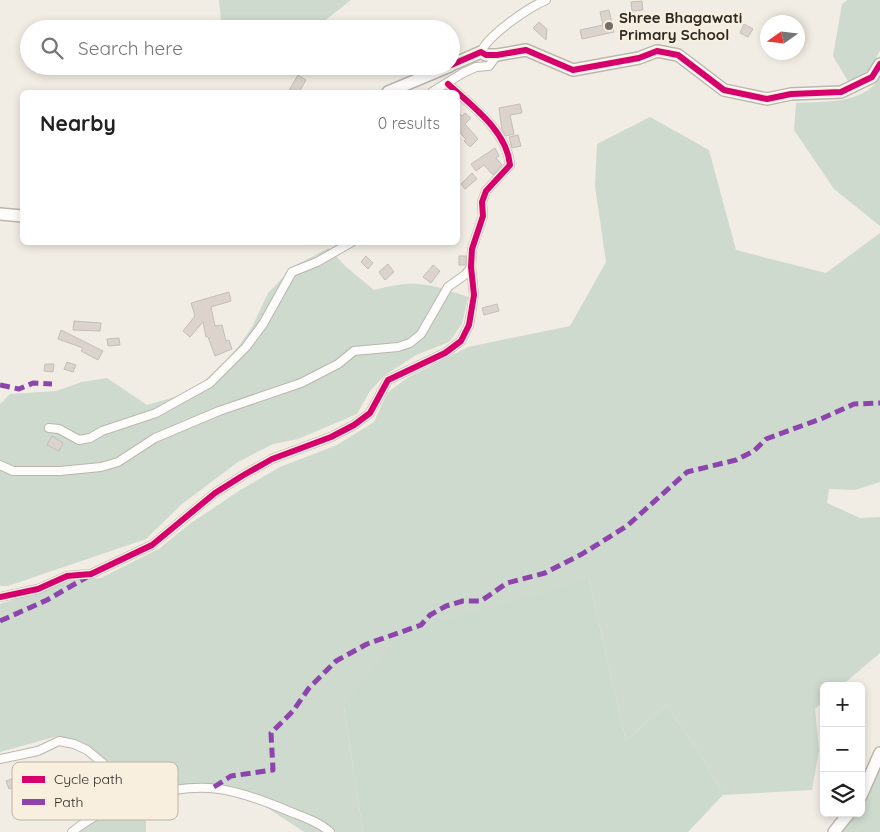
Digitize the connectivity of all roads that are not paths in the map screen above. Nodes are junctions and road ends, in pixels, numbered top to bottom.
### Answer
1 (546, 0) edge
2 (481, 52) junction
3 (497, 56) junction
4 (460, 61) edge
5 (880, 64) edge
6 (429, 75) edge
7 (448, 84) junction
8 (393, 90) edge
9 (436, 90) edge
10 (455, 90) edge
11 (460, 95) edge
12 (0, 214) edge
13 (20, 216) edge
14 (347, 245) edge
15 (471, 267) junction
16 (49, 428) dead end
17 (0, 465) edge
18 (0, 597) edge
19 (880, 753) edge
20 (0, 759) edge
21 (102, 762) edge
22 (865, 787) edge
23 (178, 789) edge
24 (846, 817) edge
25 (88, 820) edge
26 (72, 832) edge
27 (330, 832) edge
28 (834, 832) edge

1 - 2 street
2 - 3 street
2 - 4 street
3 - 5 street
3 - 7 street
6 - 8 street
7 - 9 street
7 - 10 street
11 - 15 street
12 - 13 street
14 - 16 street
15 - 17 street
15 - 18 street
19 - 22 street
20 - 21 street
23 - 27 street
24 - 28 street
25 - 26 street

